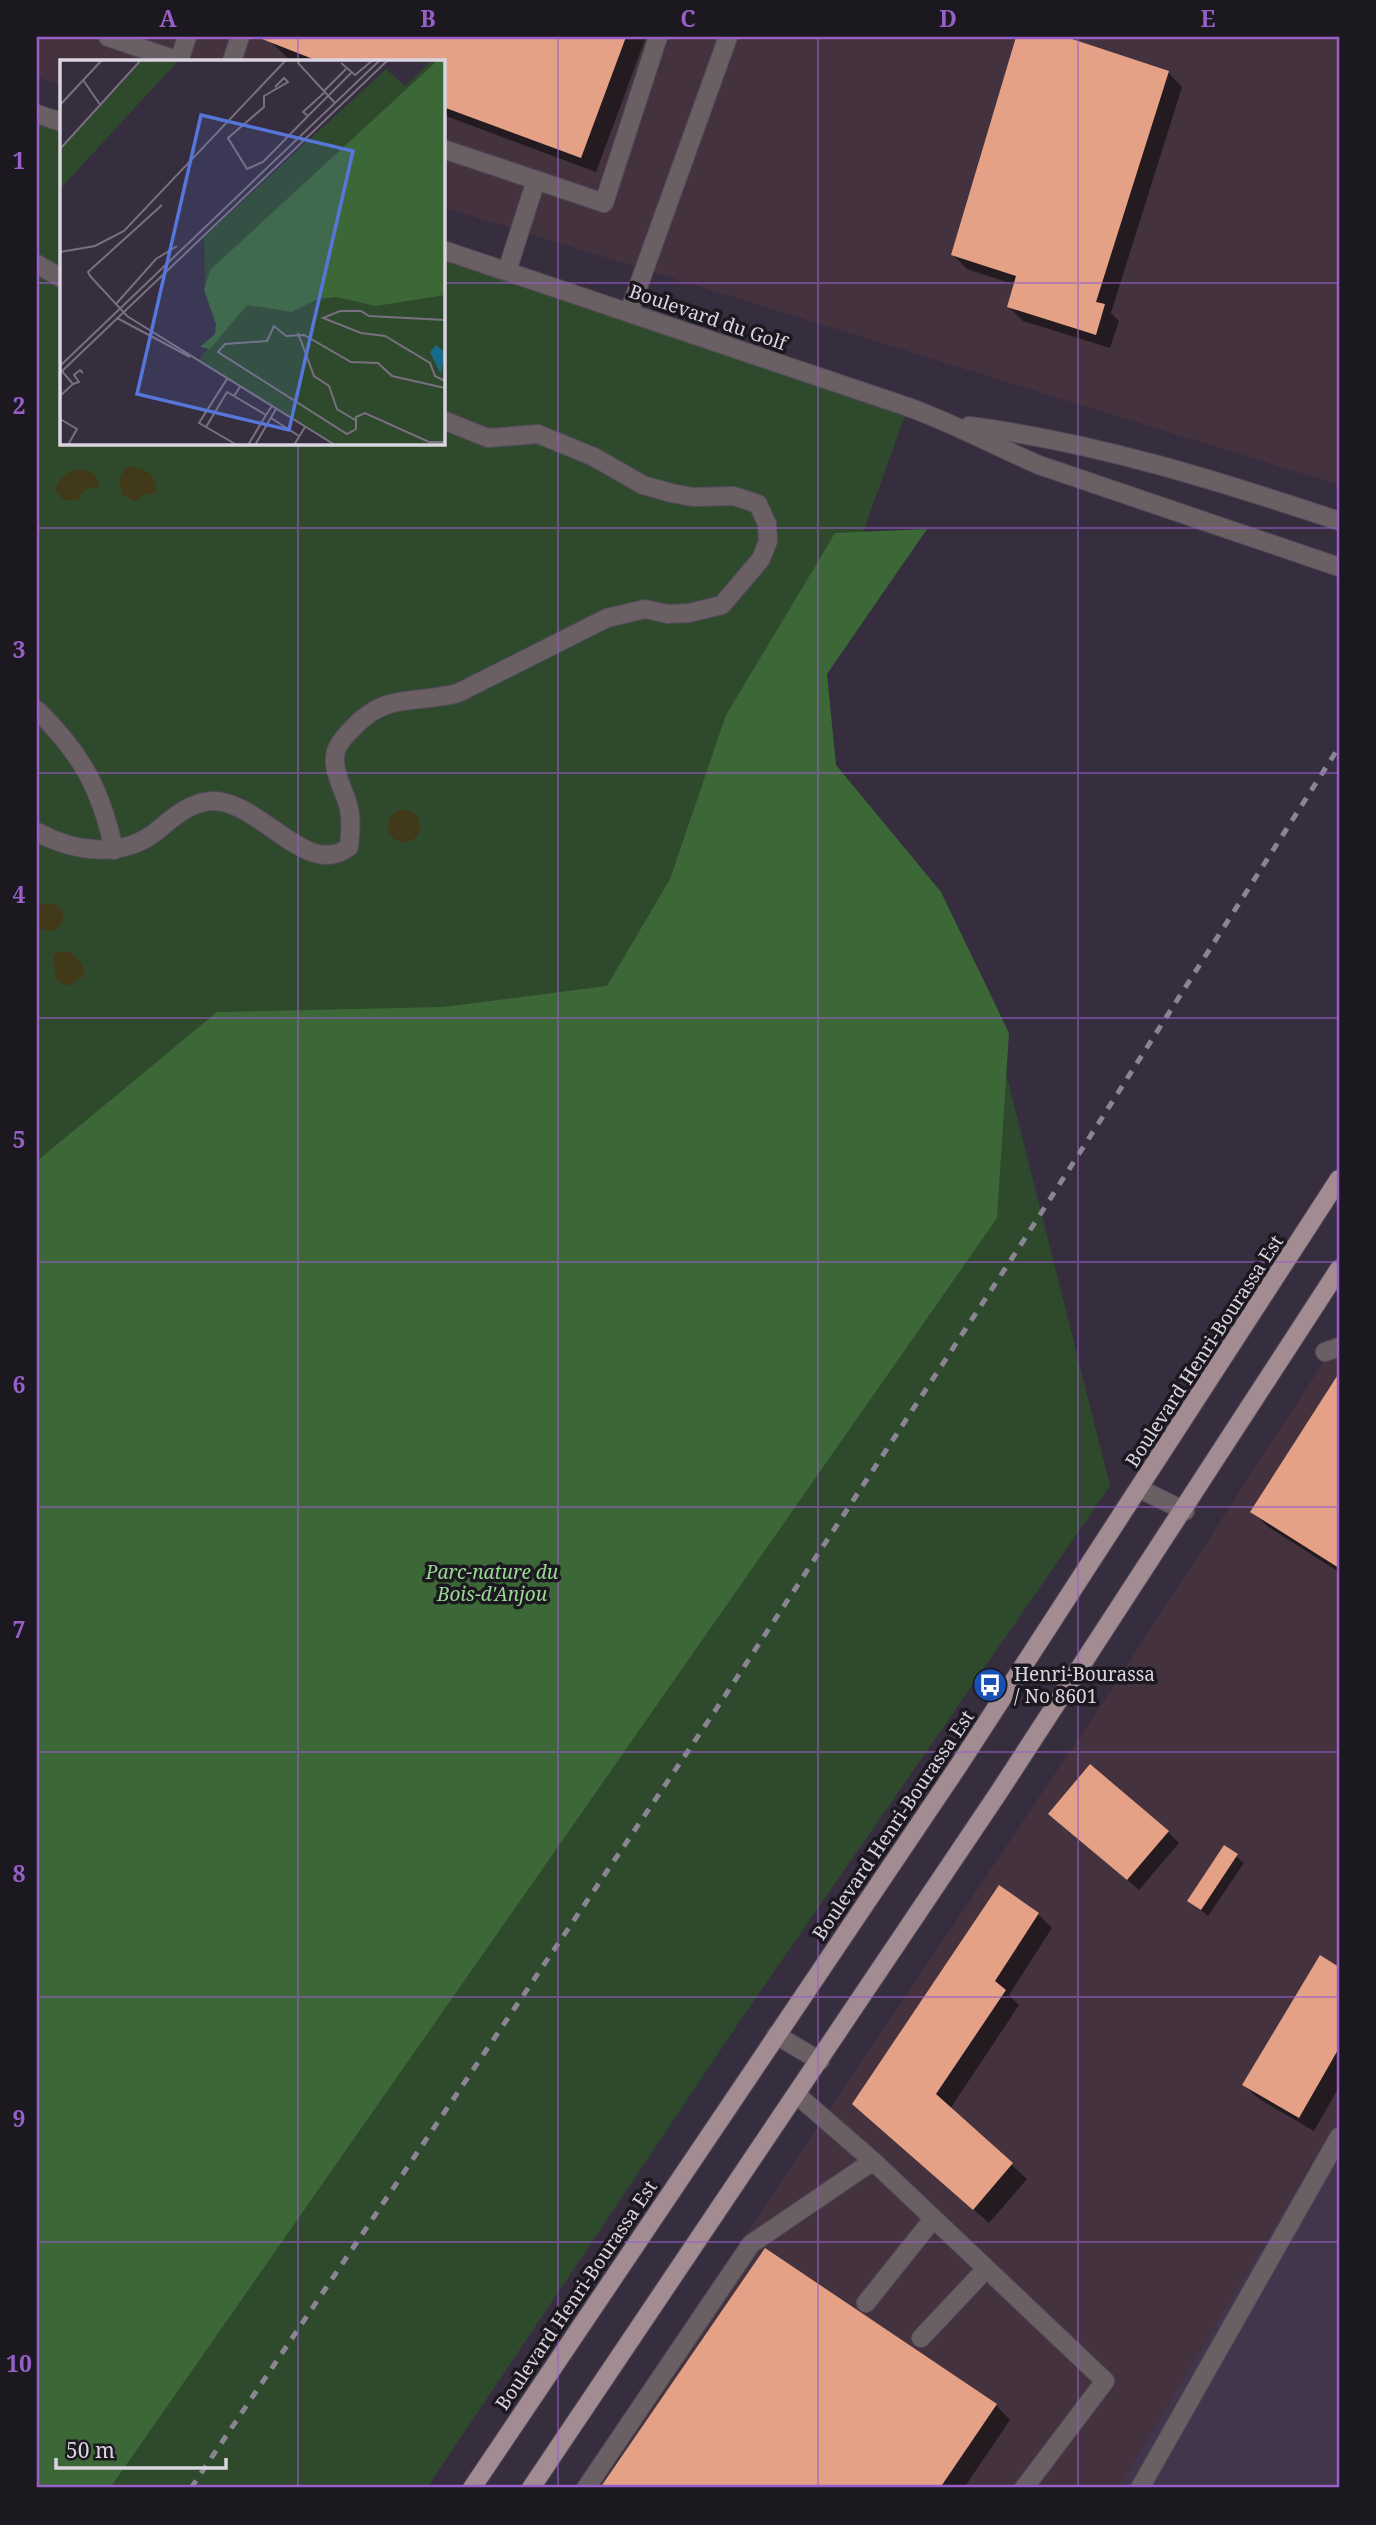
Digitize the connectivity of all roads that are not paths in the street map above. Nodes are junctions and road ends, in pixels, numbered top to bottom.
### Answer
1 (108, 37) edge
2 (187, 37) edge
3 (240, 37) edge
4 (658, 37) edge
5 (728, 37) edge
6 (176, 60) edge
7 (179, 60) edge
8 (232, 60) edge
9 (37, 114) edge
10 (60, 122) edge
11 (444, 149) edge
12 (536, 180) junction
13 (444, 250) edge
14 (37, 264) edge
15 (507, 271) junction
16 (60, 277) edge
17 (629, 312) junction
18 (444, 420) edge
19 (958, 425) junction
20 (1339, 521) edge
21 (1339, 567) edge
22 (37, 710) edge
23 (37, 832) edge
24 (114, 850) junction
25 (1339, 1179) edge
26 (1339, 1269) edge
27 (1140, 1489) junction
28 (1185, 1511) junction
29 (776, 2035) junction
30 (820, 2061) junction
31 (797, 2095) junction
32 (1339, 2137) edge
33 (873, 2161) junction
34 (933, 2220) junction
35 (986, 2269) junction
36 (866, 2303) dead end
37 (921, 2338) dead end
38 (472, 2488) edge
39 (531, 2488) edge
40 (586, 2488) edge
41 (1024, 2488) edge
42 (1140, 2488) edge

1 - 6 street
2 - 7 street
3 - 8 street
4 - 12 street
5 - 17 street
9 - 10 street
11 - 12 street
12 - 15 street
13 - 15 street, Boulevard du Golf
14 - 16 street
15 - 17 street, Boulevard du Golf
17 - 19 street, Boulevard du Golf
18 - 24 street
19 - 20 street, Boulevard du Golf
19 - 21 street, Boulevard du Golf
22 - 24 street
23 - 24 street
25 - 27 main road, Boulevard Henri-Bourassa Est
26 - 28 main road
27 - 28 street
27 - 29 main road, Boulevard Henri-Bourassa Est
28 - 30 main road
29 - 30 street
29 - 38 main road, Boulevard Henri-Bourassa Est
30 - 31 main road
31 - 33 street
31 - 39 main road
32 - 42 street
33 - 34 street
33 - 40 street
34 - 35 street
34 - 36 street
35 - 37 street
35 - 41 street

